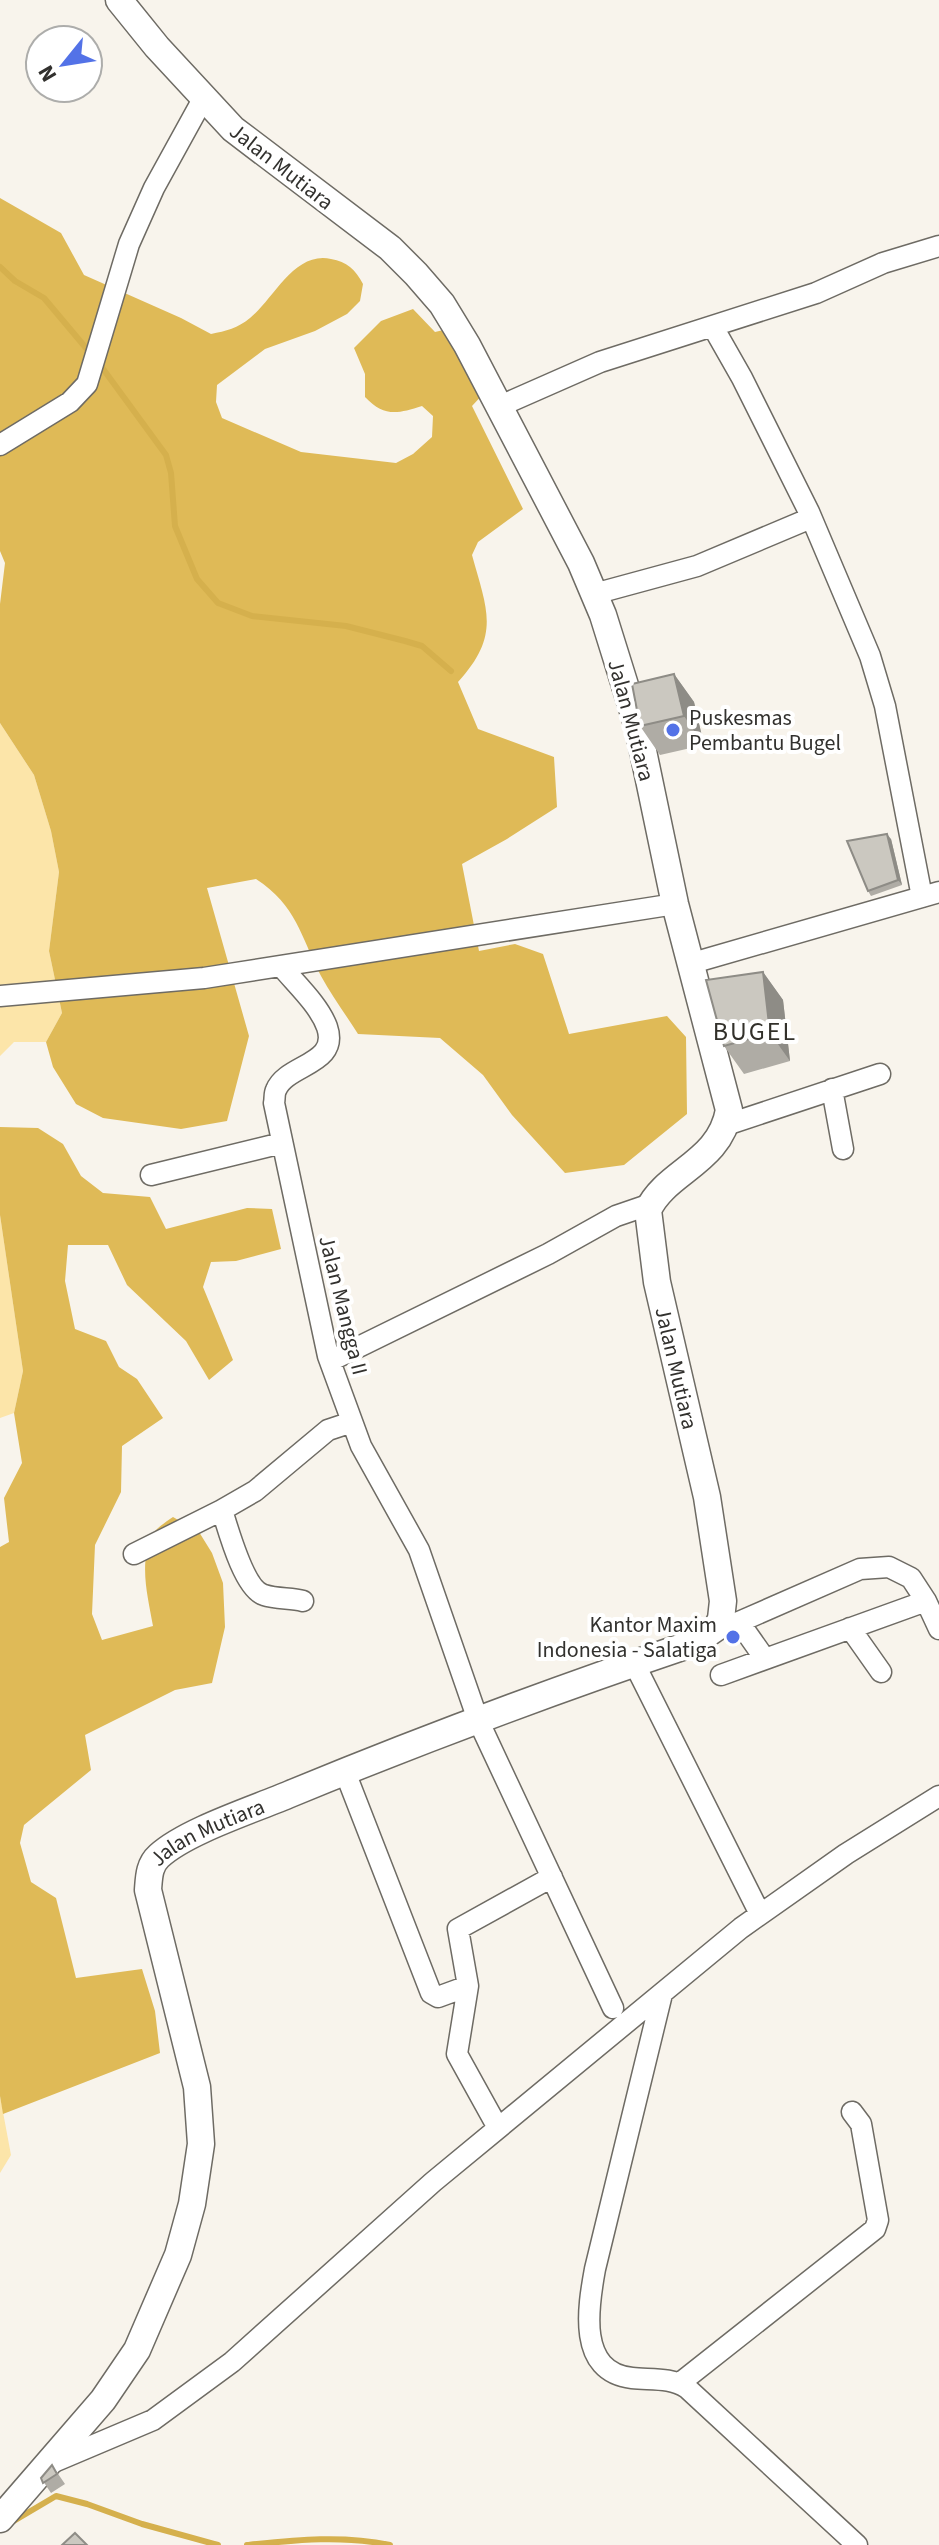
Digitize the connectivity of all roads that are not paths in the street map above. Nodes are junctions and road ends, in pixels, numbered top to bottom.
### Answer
1 (119, 0) edge
2 (203, 99) junction
3 (939, 246) edge
4 (713, 327) junction
5 (500, 406) junction
6 (0, 445) edge
7 (811, 518) junction
8 (594, 594) junction
9 (930, 895) edge
10 (675, 904) junction
11 (689, 964) junction
12 (281, 966) junction
13 (0, 996) edge
14 (880, 1074) dead end
15 (832, 1089) junction
16 (726, 1125) junction
17 (282, 1143) junction
18 (843, 1149) dead end
19 (151, 1175) dead end
20 (651, 1204) junction
21 (330, 1361) junction
22 (352, 1422) junction
23 (222, 1510) junction
24 (134, 1554) dead end
25 (303, 1601) dead end
26 (926, 1601) junction
27 (728, 1624) junction
28 (850, 1628) junction
29 (939, 1629) edge
30 (765, 1659) junction
31 (634, 1663) junction
32 (881, 1672) dead end
33 (721, 1675) dead end
34 (478, 1720) junction
35 (345, 1772) junction
36 (939, 1796) edge
37 (552, 1877) junction
38 (760, 1914) junction
39 (468, 1986) junction
40 (662, 1994) junction
41 (613, 2008) dead end
42 (852, 2112) dead end
43 (498, 2128) junction
44 (680, 2383) junction
45 (49, 2464) junction
46 (0, 2519) edge
47 (857, 2545) edge

1 - 2 street, Jalan Mutiara
2 - 5 street, Jalan Mutiara
2 - 6 street
3 - 4 street
4 - 5 street
4 - 7 street
5 - 8 street, Jalan Mutiara
7 - 8 street
7 - 9 street
8 - 10 street, Jalan Mutiara
9 - 11 street
10 - 11 street, Jalan Mutiara
10 - 12 street
11 - 16 street, Jalan Mutiara
12 - 13 street
12 - 17 street, Jalan Mangga II
14 - 15 street
15 - 16 street
15 - 18 street
16 - 20 street
17 - 19 street
17 - 21 street, Jalan Mangga II
20 - 21 street
20 - 27 street, Jalan Mutiara
21 - 22 street, Jalan Mangga II
22 - 23 street
22 - 34 street, Jalan Mangga II
23 - 24 street
23 - 25 street
26 - 27 street
26 - 28 street
26 - 29 street
27 - 30 street
27 - 31 street, Jalan Mutiara
28 - 30 street
28 - 32 street
30 - 33 street
31 - 34 street, Jalan Mutiara
31 - 38 street
34 - 35 street, Jalan Mutiara
34 - 37 street, Jalan Mangga II
35 - 39 street
35 - 45 street, Jalan Mutiara
36 - 38 street
37 - 39 street
37 - 41 street, Jalan Mangga II
38 - 40 street
39 - 43 street
40 - 43 street
40 - 44 street
42 - 44 street
43 - 45 street
44 - 47 street
45 - 46 street, Jalan Mutiara

